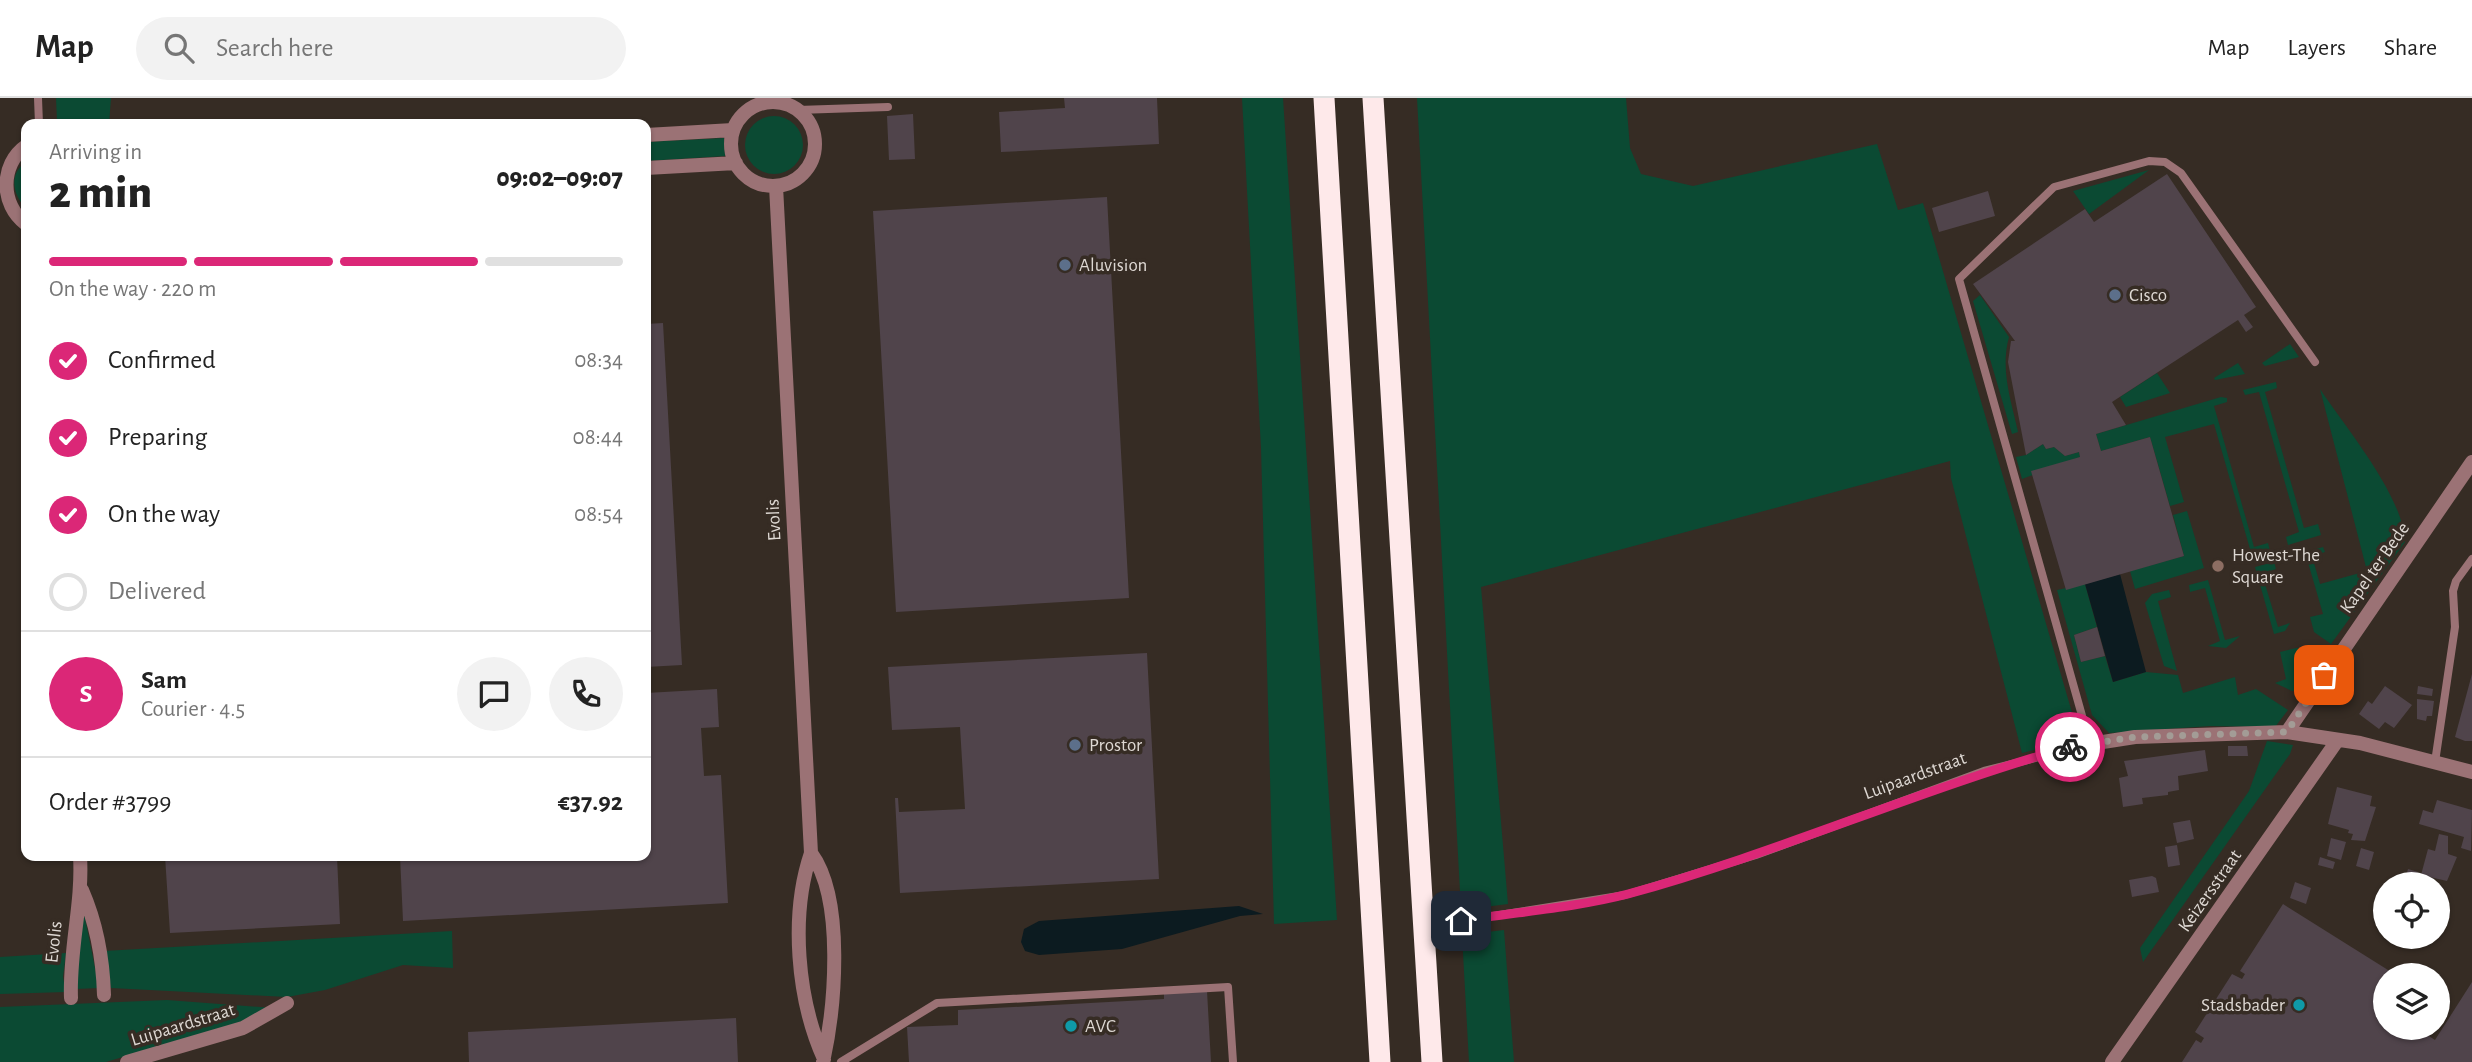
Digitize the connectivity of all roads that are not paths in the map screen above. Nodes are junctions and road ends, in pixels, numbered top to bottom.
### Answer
1 (38, 98) edge
2 (1324, 98) edge
3 (1373, 98) edge
4 (769, 100) edge
5 (888, 107) dead end
6 (798, 110) junction
7 (39, 119) edge
8 (733, 130) junction
9 (651, 135) edge
10 (21, 149) edge
11 (736, 163) junction
12 (651, 168) edge
13 (1, 170) edge
14 (776, 186) junction
15 (2, 202) edge
16 (21, 221) edge
17 (2315, 362) dead end
18 (2472, 462) edge
19 (2472, 559) edge
20 (2287, 732) junction
21 (2337, 741) junction
22 (2090, 744) junction
23 (2435, 762) junction
24 (2472, 772) edge
25 (811, 853) junction
26 (80, 861) edge
27 (82, 890) junction
28 (1461, 921) dead end
29 (104, 995) dead end
30 (71, 998) dead end
31 (287, 1003) dead end
32 (823, 1060) edge
33 (127, 1062) edge
34 (841, 1062) edge
35 (1233, 1062) edge
36 (1380, 1062) edge
37 (1432, 1062) edge
38 (2112, 1062) edge

1 - 7 lane
2 - 36 highway
3 - 37 highway
4 - 6 street
4 - 8 street
5 - 6 lane
6 - 14 street
8 - 9 street
8 - 11 street
10 - 13 street
11 - 12 street
11 - 14 street
13 - 15 street
14 - 25 street, Evolis
15 - 16 street
17 - 22 lane
18 - 20 street, Kapel ter Bede
19 - 23 lane
20 - 21 street, Luipaardstraat
20 - 22 street, Luipaardstraat
21 - 23 street, Luipaardstraat
21 - 38 street, Keizersstraat
22 - 28 lane, Luipaardstraat
23 - 24 street, Luipaardstraat
25 - 32 street, Evolis
25 - 32 street, Evolis
26 - 27 street, Evolis
27 - 29 street, Evolis
27 - 30 street, Evolis
31 - 33 street, Luipaardstraat
34 - 35 lane

